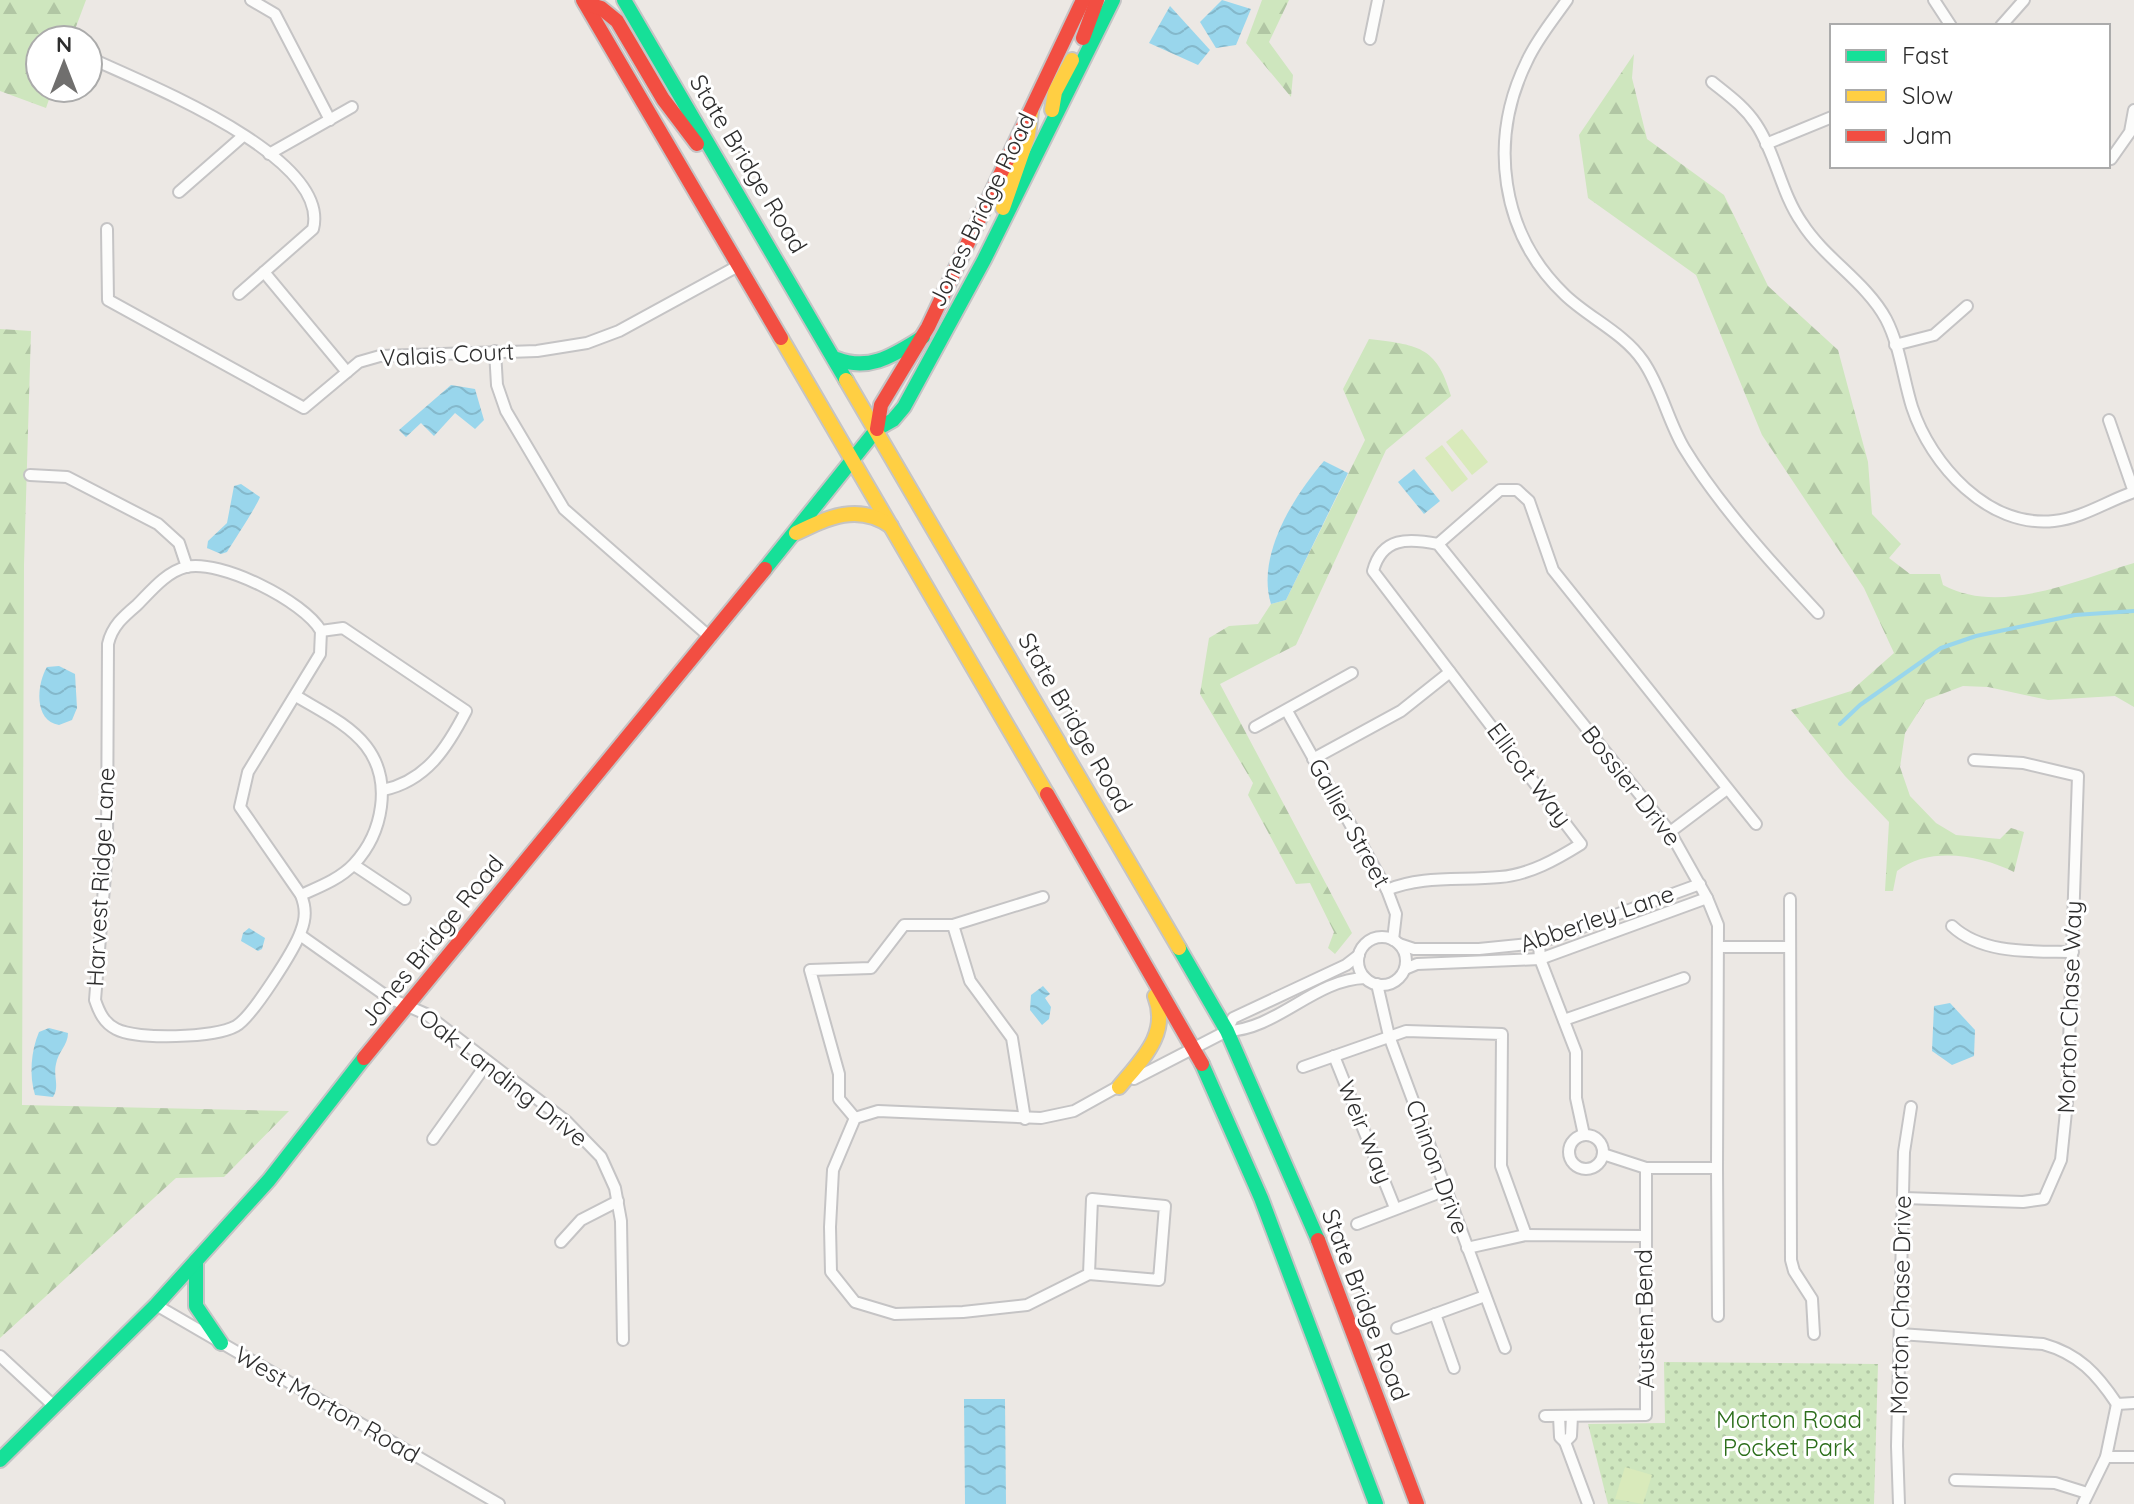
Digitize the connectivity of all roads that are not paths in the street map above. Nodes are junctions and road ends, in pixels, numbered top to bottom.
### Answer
1 (251, 0) edge
2 (624, 0) edge
3 (1083, 0) edge
4 (1097, 0) edge
5 (1113, 0) edge
6 (1378, 0) edge
7 (1567, 0) edge
8 (1934, 0) edge
9 (2024, 0) edge
10 (584, 1) edge
11 (1950, 24) edge
12 (2003, 24) edge
13 (1370, 39) dead end
14 (104, 65) edge
15 (1712, 82) dead end
16 (352, 107) dead end
17 (1031, 108) junction
18 (2134, 110) edge
19 (1830, 118) edge
20 (1051, 119) junction
21 (330, 120) junction
22 (243, 136) junction
23 (1766, 144) junction
24 (269, 154) junction
25 (2111, 159) dead end
26 (179, 192) dead end
27 (738, 192) junction
28 (1003, 220) junction
29 (107, 229) dead end
30 (738, 266) junction
31 (264, 272) junction
32 (239, 294) dead end
33 (1967, 306) dead end
34 (923, 337) junction
35 (1895, 345) junction
36 (495, 351) junction
37 (837, 359) junction
38 (347, 372) junction
39 (2109, 420) dead end
40 (877, 429) junction
41 (837, 431) junction
42 (854, 460) junction
43 (30, 475) dead end
44 (2134, 492) edge
45 (896, 531) junction
46 (796, 533) junction
47 (1438, 544) junction
48 (187, 567) junction
49 (1818, 613) dead end
50 (321, 631) junction
51 (711, 638) junction
52 (1450, 672) junction
53 (1352, 673) dead end
54 (296, 696) junction
55 (1287, 711) junction
56 (1255, 727) dead end
57 (1313, 759) junction
58 (1974, 760) dead end
59 (1727, 789) junction
60 (383, 790) junction
61 (1756, 824) dead end
62 (1670, 832) junction
63 (354, 865) junction
64 (1700, 884) junction
65 (1387, 890) junction
66 (301, 895) junction
67 (1043, 897) dead end
68 (1707, 898) junction
69 (405, 899) dead end
70 (1790, 899) dead end
71 (1115, 906) junction
72 (953, 925) junction
73 (1952, 926) dead end
74 (300, 935) junction
75 (1396, 942) junction
76 (1539, 943) junction
77 (1719, 947) junction
78 (1789, 947) junction
79 (2073, 952) junction
80 (1359, 955) junction
81 (1540, 959) junction
82 (1405, 969) junction
83 (1365, 978) junction
84 (1684, 978) dead end
85 (1377, 984) junction
86 (406, 1005) junction
87 (1564, 1020) junction
88 (1227, 1031) junction
89 (1389, 1036) junction
90 (1194, 1046) junction
91 (1334, 1056) junction
92 (488, 1062) junction
93 (1303, 1067) dead end
94 (1119, 1087) junction
95 (1911, 1107) dead end
96 (855, 1118) junction
97 (1025, 1119) junction
98 (1584, 1135) junction
99 (433, 1139) dead end
100 (1603, 1154) junction
101 (1646, 1168) junction
102 (1717, 1168) junction
103 (1446, 1190) junction
104 (1904, 1198) junction
105 (618, 1201) junction
106 (1395, 1208) junction
107 (1357, 1224) dead end
108 (1526, 1235) junction
109 (1644, 1236) junction
110 (561, 1242) dead end
111 (1467, 1248) junction
112 (196, 1261) junction
113 (1089, 1274) junction
114 (1485, 1296) junction
115 (156, 1305) junction
116 (1435, 1314) junction
117 (1718, 1316) dead end
118 (1397, 1328) dead end
119 (1814, 1334) dead end
120 (1900, 1334) junction
121 (623, 1340) dead end
122 (221, 1343) junction
123 (1505, 1348) dead end
124 (0, 1356) edge
125 (1454, 1368) dead end
126 (2134, 1403) edge
127 (2117, 1404) junction
128 (55, 1407) junction
129 (1545, 1416) dead end
130 (1559, 1416) junction
131 (1572, 1416) junction
132 (1565, 1442) junction
133 (2106, 1457) junction
134 (2134, 1457) edge
135 (0, 1460) edge
136 (1955, 1480) dead end
137 (2085, 1499) edge
138 (499, 1504) edge
139 (1376, 1504) edge
140 (1417, 1504) edge
141 (1588, 1504) edge
142 (1899, 1504) edge

1 - 21 street
2 - 27 main road, State Bridge Road
3 - 17 main road, Jones Bridge Road
4 - 20 main road
5 - 20 main road, Jones Bridge Road
6 - 13 street
7 - 49 street
8 - 11 street
9 - 12 street
10 - 27 main road
10 - 30 main road
14 - 22 street
15 - 23 street
16 - 21 street
17 - 28 main road
17 - 34 main road, Jones Bridge Road
18 - 25 street
19 - 23 street
20 - 28 main road, Jones Bridge Road
21 - 24 street
22 - 24 street
22 - 26 street
23 - 35 street
24 - 31 street
27 - 37 main road, State Bridge Road
28 - 40 main road, Jones Bridge Road
29 - 38 street, Valais Court
30 - 36 street, Valais Court
30 - 41 main road
31 - 32 street
31 - 38 street
33 - 35 street
34 - 37 main road
34 - 40 main road, Jones Bridge Road
35 - 44 street
36 - 38 street, Valais Court
36 - 51 street
37 - 40 main road, State Bridge Road
39 - 44 street
40 - 41 main road
40 - 42 main road, Jones Bridge Road
40 - 88 main road, State Bridge Road
41 - 42 main road
42 - 45 main road
42 - 46 main road, Jones Bridge Road
43 - 48 street
45 - 46 main road
45 - 71 main road
46 - 51 main road, Jones Bridge Road
47 - 52 street, Ellicot Way
47 - 59 street
47 - 62 street, Bossier Drive
48 - 50 street
48 - 74 street, Harvest Ridge Lane
50 - 54 street
50 - 60 street
51 - 86 main road, Jones Bridge Road
52 - 57 street
52 - 65 street, Ellicot Way
53 - 55 street
54 - 60 street
54 - 66 street
55 - 56 street
55 - 57 street, Gallier Street
57 - 65 street, Gallier Street
58 - 79 street, Morton Chase Way
59 - 61 street
59 - 62 street
60 - 63 street
62 - 64 street, Bossier Drive
63 - 66 street
63 - 69 street
64 - 68 street, Bossier Drive
64 - 76 street, Abberley Lane
65 - 75 street, Gallier Street
66 - 74 street
67 - 72 street
68 - 77 street, Bossier Drive
68 - 81 street, Abberley Lane
70 - 78 street
71 - 90 main road
71 - 94 main road
72 - 96 street
72 - 97 street
73 - 79 street
74 - 86 street
75 - 76 street, Abberley Lane
75 - 80 street
75 - 82 street, Gallier Street
76 - 81 street
77 - 78 street
77 - 102 street, Bossier Drive
78 - 119 street
79 - 104 street, Morton Chase Way
80 - 83 street
80 - 88 street
81 - 82 street, Abberley Lane
81 - 87 street
82 - 85 street
83 - 85 street
83 - 88 street
84 - 87 street
85 - 89 street, Chinon Drive
86 - 92 street, Oak Landing Drive
86 - 112 main road, Jones Bridge Road
87 - 98 street
88 - 90 street
88 - 140 main road, State Bridge Road
89 - 91 street
89 - 103 street, Chinon Drive
89 - 108 street
90 - 94 street
90 - 139 main road
91 - 93 street
91 - 106 street, Weir Way
92 - 99 street
92 - 105 street, Oak Landing Drive
94 - 97 street
95 - 104 street, Morton Chase Drive
96 - 97 street
96 - 113 street
98 - 100 street
98 - 100 street
100 - 101 street
101 - 102 street
101 - 109 street, Austen Bend
102 - 117 street, Bossier Drive
103 - 106 street
103 - 111 street, Chinon Drive
104 - 120 street, Morton Chase Drive
105 - 110 street
105 - 121 street, Oak Landing Drive
106 - 107 street
108 - 109 street
108 - 111 street
109 - 131 street, Austen Bend
111 - 114 street, Chinon Drive
112 - 115 main road, Jones Bridge Road
112 - 122 main road
113 - 113 street
114 - 116 street
114 - 123 street, Chinon Drive
115 - 122 street, West Morton Road
115 - 128 main road, Jones Bridge Road
116 - 118 street
116 - 125 street
120 - 127 street
120 - 142 street, Morton Chase Drive
122 - 138 street, West Morton Road
124 - 128 street
126 - 127 street
127 - 133 street
128 - 135 main road, Jones Bridge Road
129 - 130 street, Austen Bend
130 - 131 street, Austen Bend
130 - 132 street
131 - 132 street
132 - 141 street
133 - 134 street
133 - 137 street
136 - 137 street

